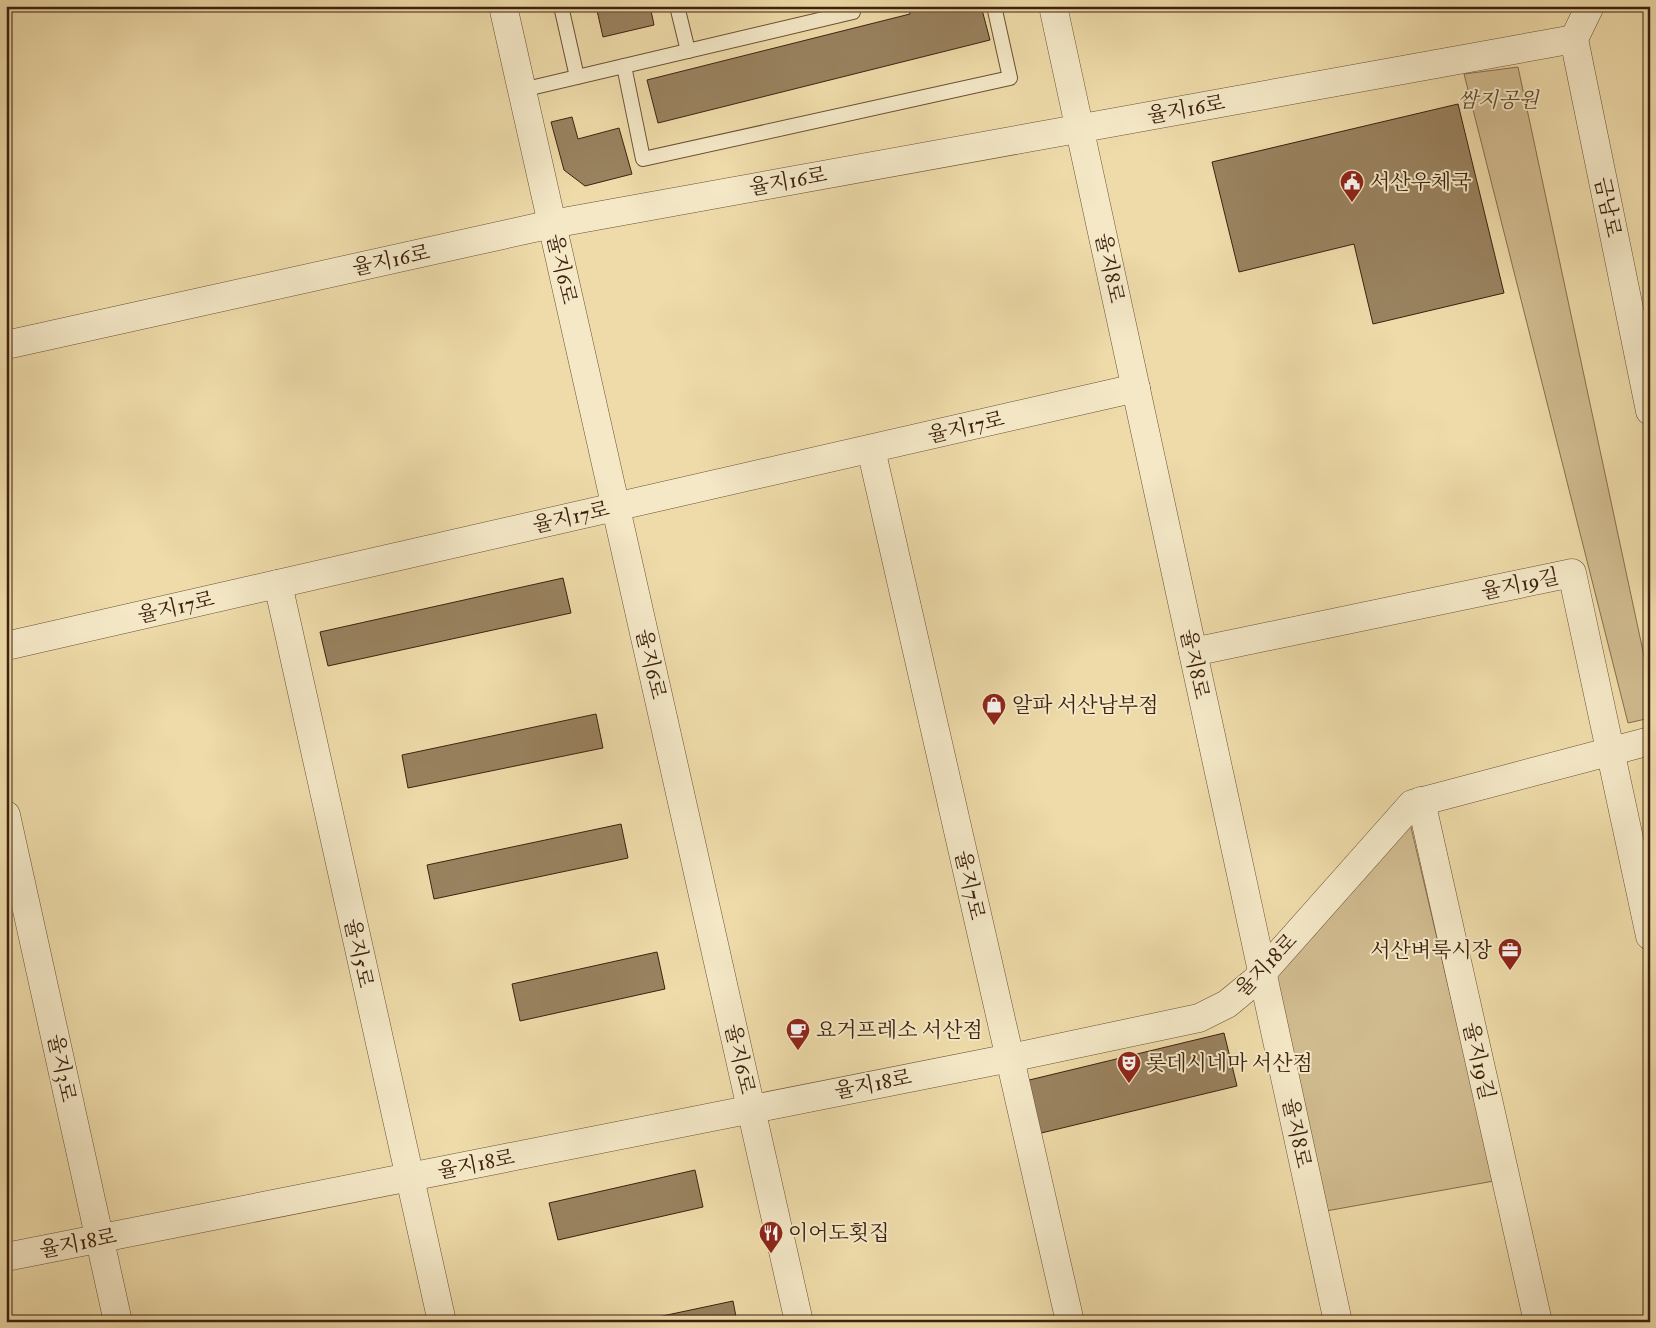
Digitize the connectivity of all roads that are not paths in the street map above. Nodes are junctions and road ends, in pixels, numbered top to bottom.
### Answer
1 (503, 6) edge
2 (562, 6) edge
3 (677, 6) edge
4 (852, 6) edge
5 (994, 6) edge
6 (1053, 6) edge
7 (1590, 6) edge
8 (1574, 39) junction
9 (688, 51) junction
10 (624, 66) junction
11 (577, 77) junction
12 (522, 90) junction
13 (1080, 128) junction
14 (552, 224) junction
15 (6, 345) edge
16 (1136, 388) junction
17 (1650, 411) edge
18 (871, 449) junction
19 (616, 507) junction
20 (278, 584) junction
21 (6, 646) edge
22 (1193, 652) junction
23 (1650, 741) edge
24 (1610, 751) junction
25 (1421, 801) junction
26 (6, 815) edge
27 (1650, 936) edge
28 (1262, 974) junction
29 (1010, 1058) junction
30 (751, 1108) junction
31 (409, 1177) junction
32 (99, 1238) junction
33 (6, 1257) edge
34 (118, 1322) edge
35 (442, 1322) edge
36 (799, 1322) edge
37 (1070, 1322) edge
38 (1338, 1322) edge
39 (1538, 1322) edge

1 - 12 street, 율지6로
2 - 11 lane
3 - 9 lane
4 - 9 lane
5 - 10 lane
6 - 13 street, 율지8로
7 - 8 street
8 - 13 street, 율지16로
8 - 17 street, 금남로
9 - 10 lane
10 - 11 lane
11 - 12 lane
12 - 14 street, 율지6로
13 - 14 street, 율지16로
13 - 16 street, 율지8로
14 - 15 street, 율지16로
14 - 19 street, 율지6로
16 - 18 street, 율지17로
16 - 22 street, 율지8로
18 - 19 street, 율지17로
18 - 29 street, 율지7로
19 - 20 street, 율지17로
19 - 30 street, 율지6로
20 - 21 street, 율지17로
20 - 31 street, 율지5로
22 - 24 street, 율지19길
22 - 28 street, 율지8로
23 - 24 street, 율지18로
24 - 25 street, 율지18로
24 - 27 street, 율지19길
25 - 28 street, 율지18로
25 - 39 street, 율지19길
26 - 32 street, 율지3로
28 - 29 street, 율지18로
28 - 38 street, 율지8로
29 - 30 street, 율지18로
29 - 37 street, 율지7로
30 - 31 street, 율지18로
30 - 36 street, 율지6로
31 - 32 street, 율지18로
31 - 35 street, 율지5로
32 - 33 street, 율지18로
32 - 34 street, 율지3로

